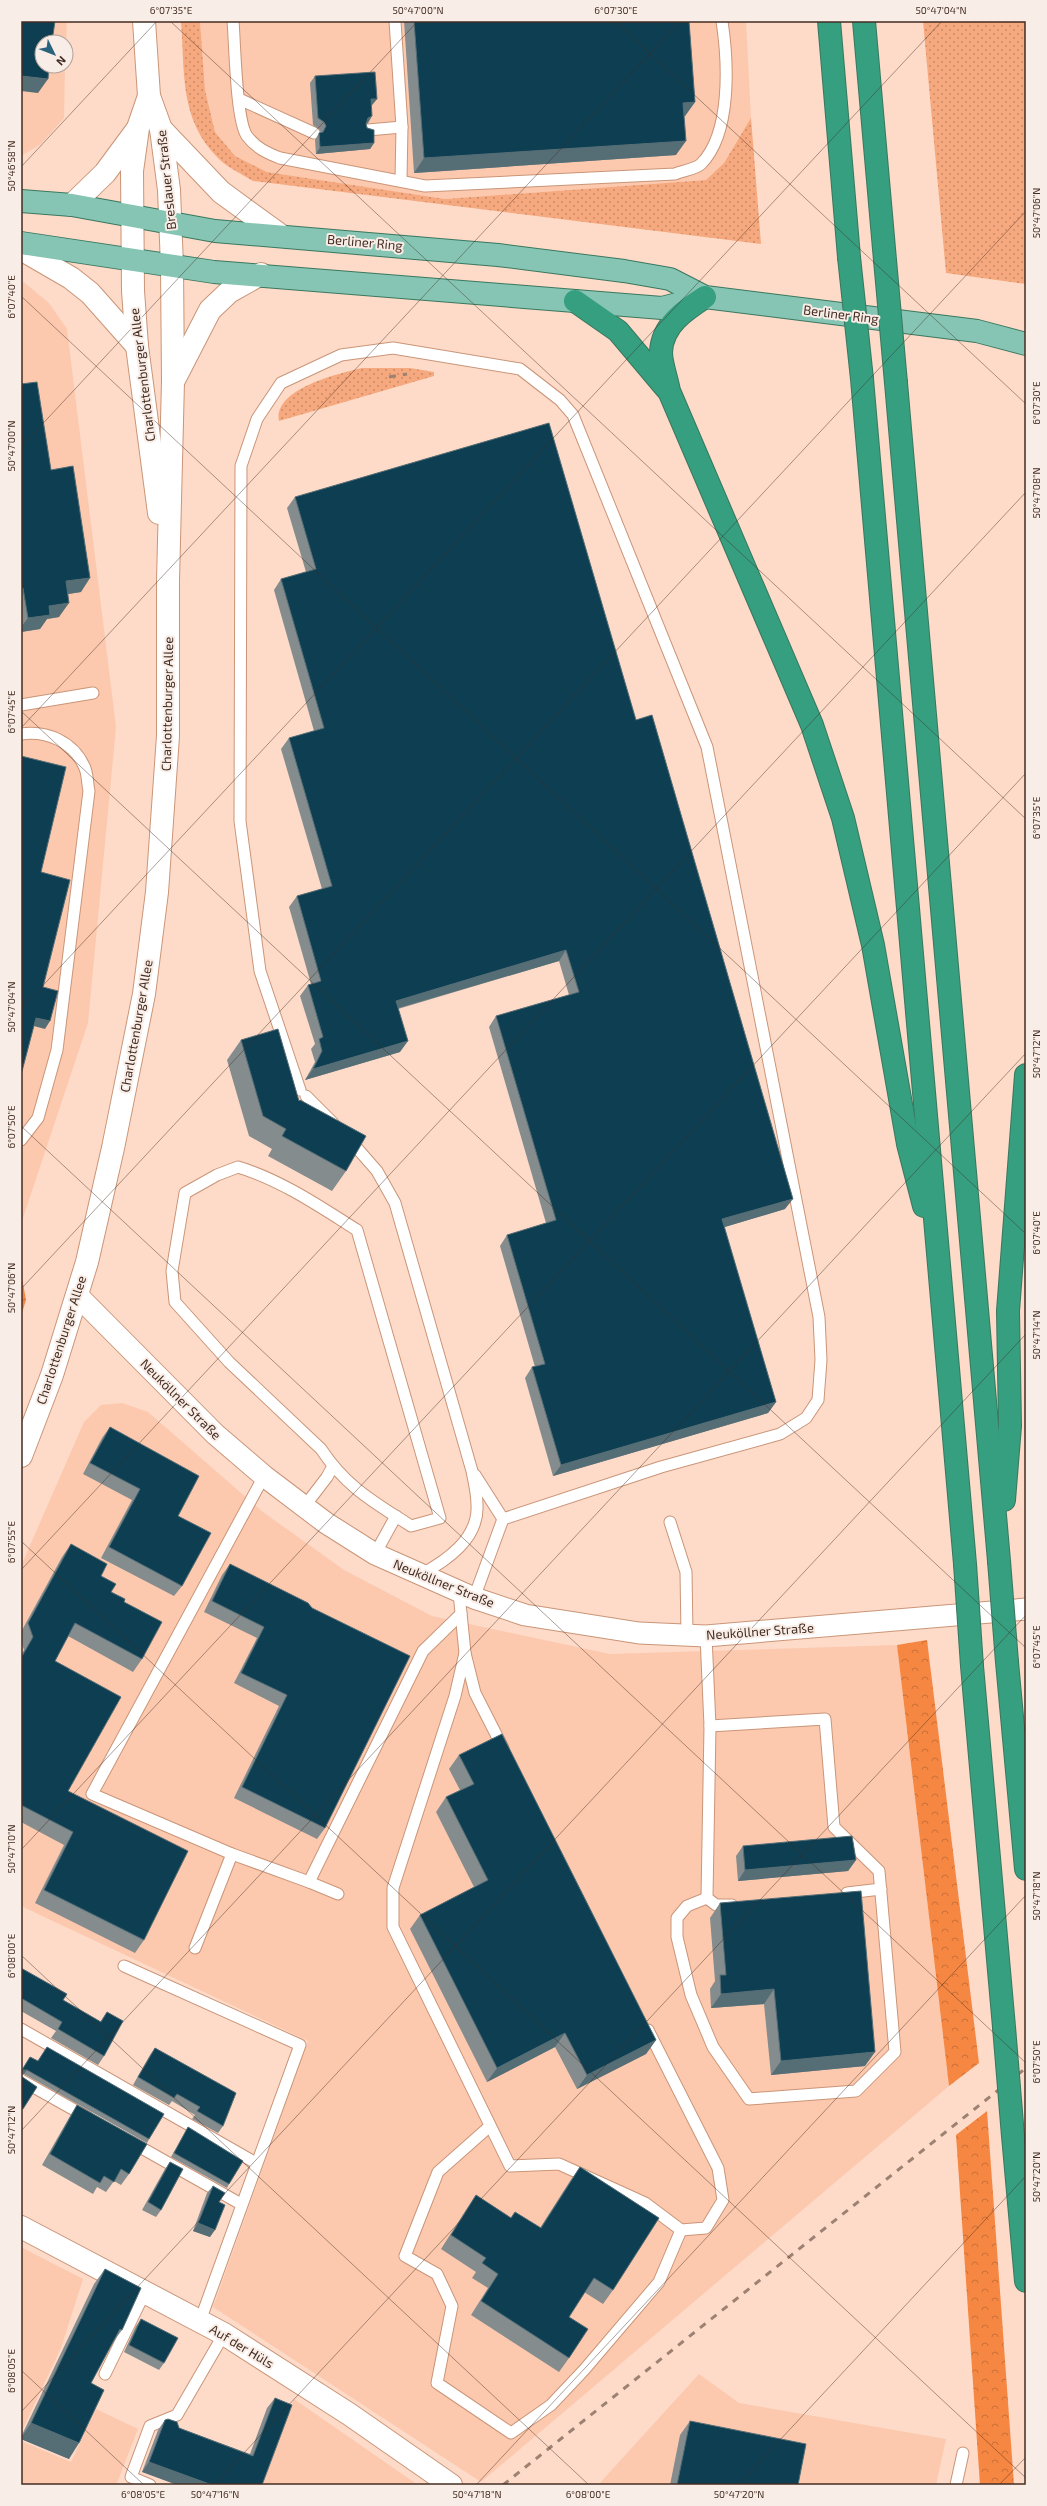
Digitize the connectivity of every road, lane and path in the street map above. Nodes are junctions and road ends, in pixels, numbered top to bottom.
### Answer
1 (144, 21) edge
2 (233, 21) edge
3 (395, 21) edge
4 (722, 21) edge
5 (830, 21) edge
6 (864, 21) edge
7 (149, 96) junction
8 (239, 99) junction
9 (402, 127) junction
10 (138, 128) junction
11 (161, 129) junction
12 (368, 130) edge
13 (314, 133) dead end
14 (401, 180) junction
15 (21, 201) edge
16 (72, 205) junction
17 (132, 215) junction
18 (171, 223) junction
19 (280, 235) junction
20 (21, 243) edge
21 (21, 249) edge
22 (132, 261) junction
23 (172, 266) junction
24 (261, 274) junction
25 (705, 297) junction
26 (575, 301) junction
27 (1026, 330) edge
28 (977, 331) junction
29 (1026, 344) edge
30 (138, 346) junction
31 (174, 381) junction
32 (669, 391) junction
33 (168, 581) junction
34 (93, 693) dead end
35 (21, 705) edge
36 (21, 734) edge
37 (1026, 1075) edge
38 (21, 1140) edge
39 (940, 1272) junction
40 (77, 1295) junction
41 (21, 1456) edge
42 (332, 1466) junction
43 (472, 1471) junction
44 (264, 1476) junction
45 (304, 1506) junction
46 (396, 1516) junction
47 (504, 1519) junction
48 (670, 1522) dead end
49 (375, 1554) junction
50 (999, 1560) junction
51 (419, 1575) junction
52 (467, 1596) junction
53 (1026, 1609) edge
54 (460, 1614) junction
55 (697, 1635) junction
56 (465, 1653) junction
57 (710, 1726) junction
58 (508, 1757) edge
59 (232, 1854) junction
60 (1026, 1869) edge
61 (309, 1882) junction
62 (881, 1889) junction
63 (338, 1894) dead end
64 (835, 1895) edge
65 (707, 1898) junction
66 (743, 1905) edge
67 (195, 1948) dead end
68 (124, 1966) dead end
69 (642, 2019) edge
70 (21, 2029) edge
71 (21, 2080) edge
72 (97, 2123) edge
73 (490, 2126) junction
74 (124, 2138) edge
75 (256, 2163) junction
76 (242, 2204) junction
77 (681, 2230) junction
78 (23, 2232) edge
79 (1026, 2281) edge
80 (145, 2292) junction
81 (200, 2321) junction
82 (224, 2334) junction
83 (105, 2374) edge
84 (963, 2453) dead end
85 (150, 2485) edge
86 (451, 2485) edge
87 (956, 2485) edge

1 - 7 street, Breslauer Straße
2 - 8 lane
3 - 9 lane
4 - 14 lane
5 - 39 highway, bridge
6 - 50 highway, bridge
7 - 10 street, Breslauer Straße
7 - 11 street, Breslauer Straße
8 - 13 lane
8 - 14 lane
9 - 12 lane
9 - 14 lane
10 - 16 street
10 - 17 street, Breslauer Straße
11 - 18 street, Breslauer Straße
11 - 19 street
15 - 16 main road, Berliner Ring
16 - 17 main road, Berliner Ring
17 - 18 main road, Berliner Ring
17 - 22 street, Charlottenburger Allee
18 - 19 main road, Berliner Ring
18 - 23 street, Breslauer Straße
19 - 25 main road, Berliner Ring
20 - 22 main road, Berliner Ring
21 - 30 street
22 - 23 main road, Berliner Ring
22 - 30 street, Charlottenburger Allee
23 - 24 main road, Berliner Ring
23 - 31 street, Charlottenburger Allee
24 - 26 main road, Berliner Ring
24 - 31 street
25 - 26 main road, Berliner Ring
25 - 28 main road, Berliner Ring
25 - 32 highway
26 - 32 highway
27 - 28 main road, Berliner Ring
28 - 29 main road, Berliner Ring
30 - 33 street, Charlottenburger Allee
31 - 33 street, Charlottenburger Allee
32 - 39 highway
33 - 40 street, Charlottenburger Allee
34 - 35 lane
36 - 38 lane
37 - 50 highway
39 - 79 highway, bridge
40 - 41 street, Charlottenburger Allee
40 - 44 street, Neuköllner Straße
42 - 45 lane
42 - 46 lane
42 - 46 lane
43 - 47 lane
43 - 47 lane
43 - 51 lane
44 - 45 street, Neuköllner Straße
44 - 59 lane
45 - 49 street, Neuköllner Straße
46 - 49 lane
47 - 52 lane
48 - 55 lane
49 - 51 street, Neuköllner Straße
50 - 60 highway, bridge
51 - 52 street, Neuköllner Straße
52 - 54 lane
52 - 55 street, Neuköllner Straße
53 - 55 street, Neuköllner Straße
54 - 56 lane
54 - 61 lane
55 - 57 lane
56 - 58 lane
56 - 73 lane
57 - 62 lane
57 - 65 lane
59 - 61 lane
59 - 67 lane
61 - 63 lane
62 - 64 lane
62 - 65 lane
65 - 66 lane
68 - 75 lane
69 - 77 lane
70 - 75 lane
71 - 72 lane
73 - 77 lane
73 - 77 lane
74 - 76 lane
75 - 76 lane
76 - 81 lane
78 - 80 street, Auf der Hüls
80 - 81 street, Auf der Hüls
80 - 83 lane
81 - 82 street, Auf der Hüls
82 - 85 lane
82 - 86 street, Auf der Hüls
84 - 87 lane

